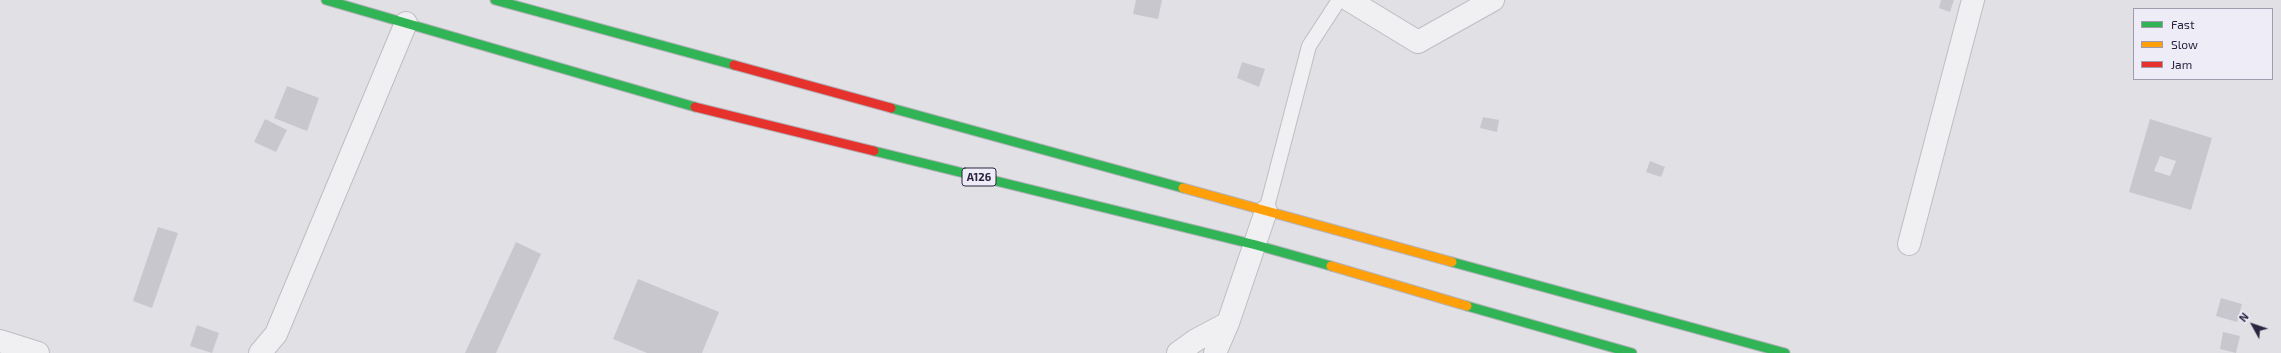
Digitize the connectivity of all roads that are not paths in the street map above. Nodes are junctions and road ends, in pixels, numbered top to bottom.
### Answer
1 (326, 0) edge
2 (495, 0) edge
3 (1339, 0) edge
4 (1349, 0) edge
5 (1494, 0) edge
6 (1973, 0) edge
7 (406, 23) junction
8 (1266, 211) junction
9 (1909, 244) dead end
10 (1256, 245) junction
11 (1228, 323) junction
12 (0, 341) edge
13 (38, 353) edge
14 (260, 353) edge
15 (1178, 353) edge
16 (1215, 353) edge
17 (1632, 353) edge
18 (1785, 353) edge

1 - 7 highway, A126
2 - 8 highway
3 - 8 lane
4 - 5 street
6 - 9 street
7 - 10 highway, A126
7 - 14 street
8 - 10 street
8 - 18 highway
10 - 11 street
10 - 17 highway, A126
11 - 15 street
11 - 16 street
12 - 13 street

